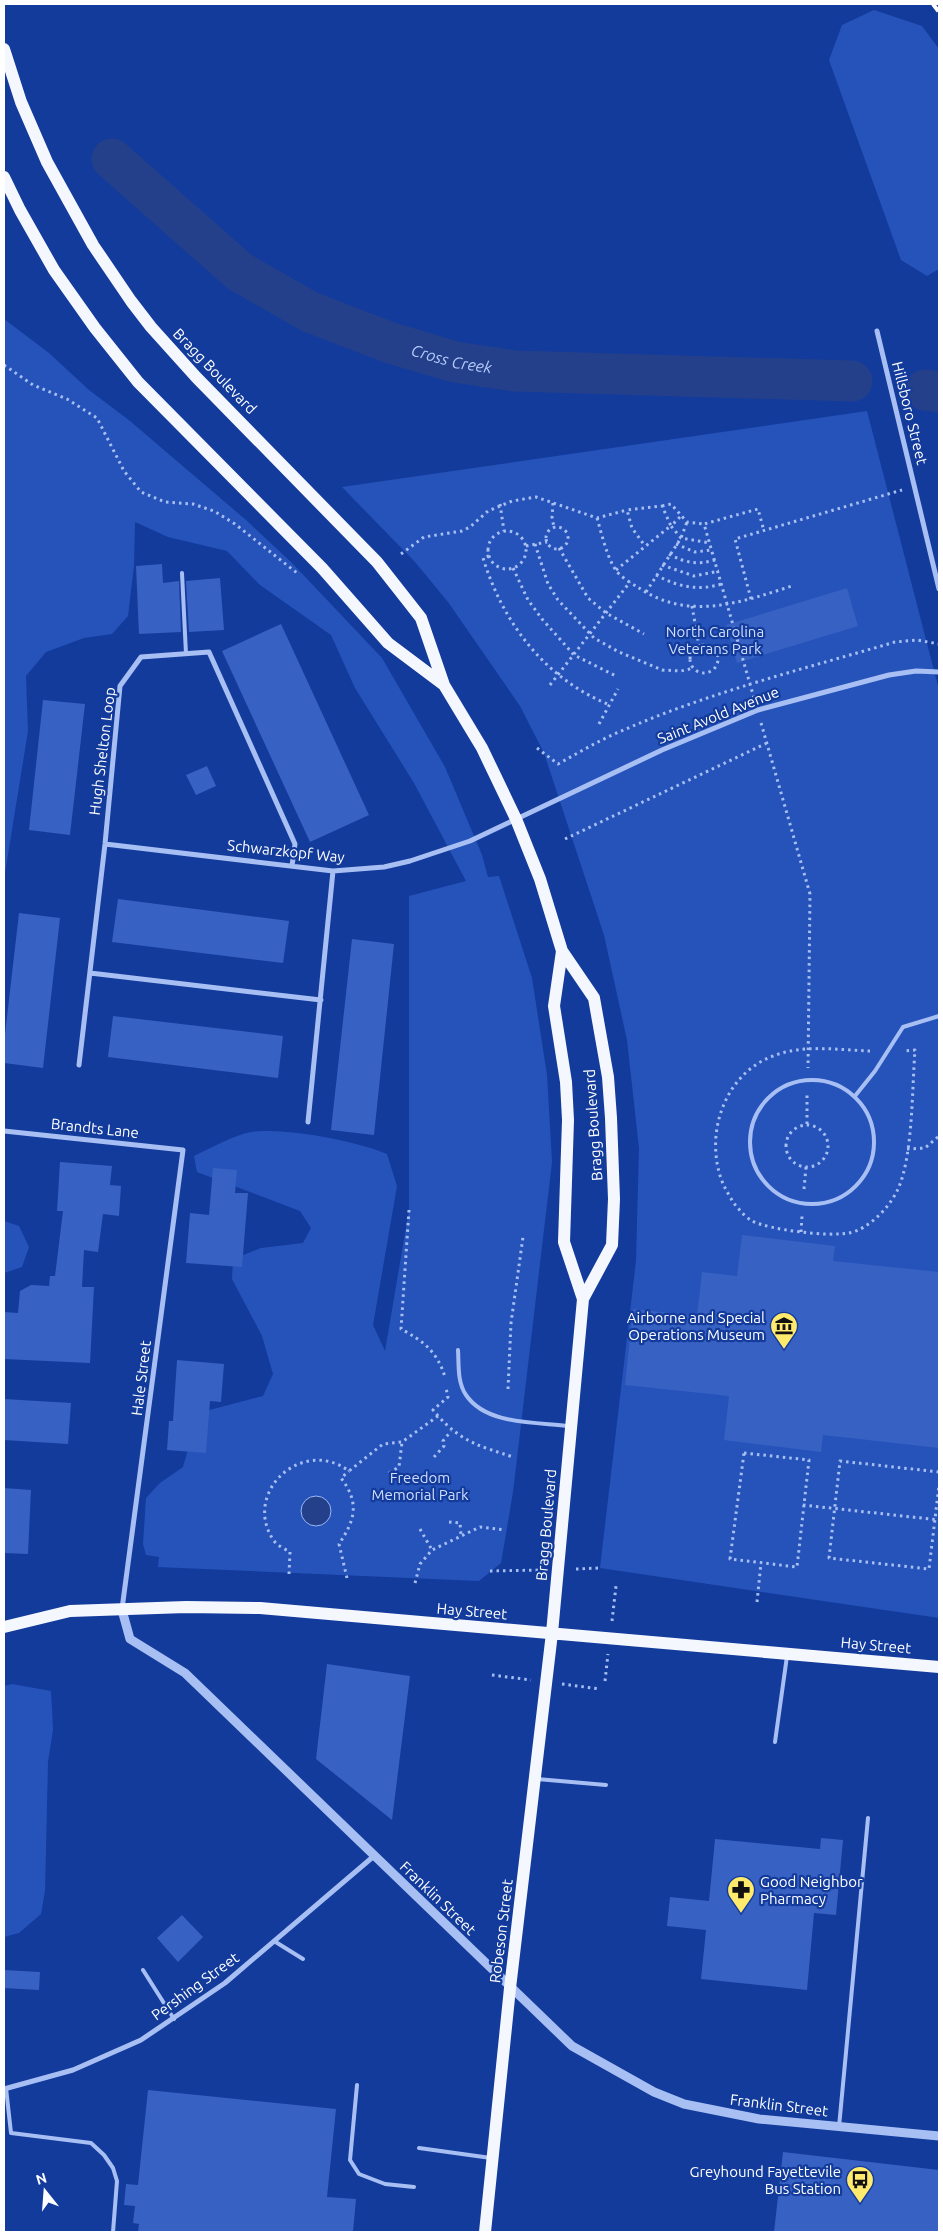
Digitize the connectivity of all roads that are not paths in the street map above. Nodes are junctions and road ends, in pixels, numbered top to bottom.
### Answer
1 (4, 50) edge
2 (4, 177) edge
3 (877, 331) dead end
4 (182, 572) dead end
5 (939, 589) edge
6 (186, 654) junction
7 (939, 672) edge
8 (444, 685) junction
9 (516, 819) junction
10 (105, 844) junction
11 (292, 866) junction
12 (333, 870) junction
13 (562, 951) junction
14 (90, 973) junction
15 (321, 1000) junction
16 (939, 1016) edge
17 (79, 1065) dead end
18 (855, 1096) junction
19 (308, 1122) dead end
20 (4, 1131) edge
21 (183, 1150) joint
22 (583, 1299) junction
23 (458, 1350) dead end
24 (571, 1426) junction
25 (122, 1610) junction
26 (4, 1627) edge
27 (552, 1633) junction
28 (787, 1654) junction
29 (939, 1667) edge
30 (775, 1742) dead end
31 (535, 1779) junction
32 (606, 1785) dead end
33 (868, 1818) dead end
34 (374, 1856) junction
35 (274, 1941) junction
36 (302, 1959) dead end
37 (143, 1970) dead end
38 (510, 1988) junction
39 (174, 2019) junction
40 (357, 2085) dead end
41 (5, 2089) edge
42 (840, 2126) junction
43 (939, 2136) edge
44 (418, 2148) dead end
45 (493, 2158) junction
46 (414, 2187) dead end
47 (113, 2232) edge
48 (485, 2232) edge

1 - 8 main road, Bragg Boulevard
2 - 8 main road, Bragg Boulevard
3 - 5 street, Hillsboro Street
4 - 6 lane
6 - 10 street, Hugh Shelton Loop
6 - 11 street, Hugh Shelton Loop
7 - 9 street, Saint Avold Avenue
8 - 9 main road, Bragg Boulevard
9 - 12 street, Schwarzkopf Way
9 - 13 main road, Bragg Boulevard
10 - 11 street, Schwarzkopf Way
10 - 14 street, Hugh Shelton Loop
11 - 12 street, Schwarzkopf Way
12 - 15 street
13 - 22 main road, Bragg Boulevard
13 - 22 main road, Bragg Boulevard
14 - 15 street
14 - 17 street, Hugh Shelton Loop
15 - 19 street
16 - 18 lane
18 - 18 lane
20 - 21 street, Brandts Lane
21 - 25 street, Hale Street
22 - 24 main road, Bragg Boulevard
23 - 24 lane
24 - 27 main road, Bragg Boulevard
25 - 26 main road, Hay Street
25 - 27 main road, Hay Street
25 - 34 street, Franklin Street
27 - 28 main road, Hay Street
27 - 31 main road, Robeson Street
28 - 29 main road, Hay Street
28 - 30 lane
31 - 32 lane
31 - 38 main road, Robeson Street
33 - 42 lane
34 - 35 street, Pershing Street
34 - 38 street, Franklin Street
35 - 36 lane
35 - 39 street, Pershing Street
37 - 39 lane
38 - 42 street, Franklin Street
38 - 45 main road, Robeson Street
39 - 41 street, Pershing Street
40 - 46 lane
41 - 47 lane
42 - 43 street, Franklin Street
44 - 45 lane
45 - 48 main road, Robeson Street

